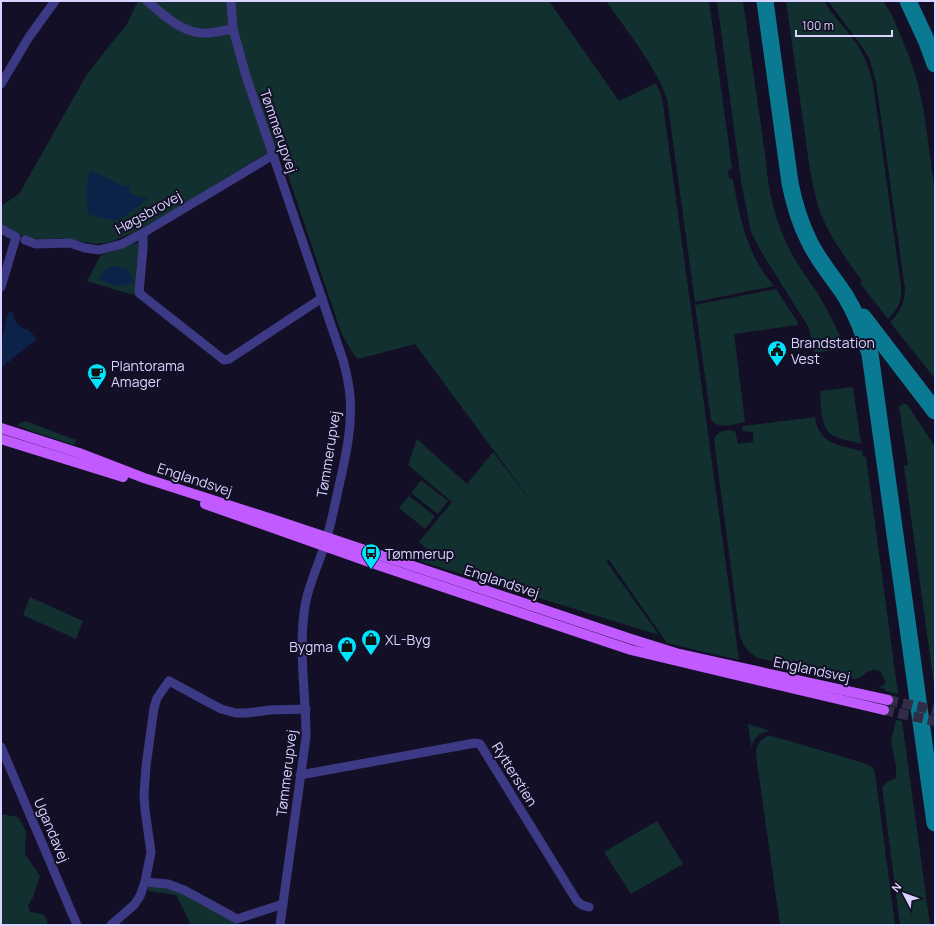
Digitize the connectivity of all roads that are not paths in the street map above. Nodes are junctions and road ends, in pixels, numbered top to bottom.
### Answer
1 (55, 1) edge
2 (147, 1) edge
3 (231, 1) edge
4 (233, 29) junction
5 (1, 84) edge
6 (273, 155) junction
7 (1, 229) edge
8 (143, 233) junction
9 (25, 240) dead end
10 (1, 287) edge
11 (322, 298) junction
12 (1, 428) edge
13 (1, 439) edge
14 (326, 542) junction
15 (888, 700) tunnel mouth
16 (306, 709) junction
17 (884, 710) tunnel mouth
18 (1, 747) edge
19 (300, 775) junction
20 (145, 882) junction
21 (283, 904) junction
22 (589, 907) dead end
23 (77, 925) edge
24 (111, 925) edge
25 (280, 925) edge

1 - 5 street
2 - 4 street
3 - 4 street, Tømmerupvej
4 - 6 street, Tømmerupvej
6 - 8 street, Høgsbrovej
6 - 11 street, Tømmerupvej
7 - 10 street
8 - 9 street, Høgsbrovej
8 - 11 street
11 - 14 street, Tømmerupvej
12 - 14 main road, Englandsvej
13 - 14 main road, Englandsvej
14 - 15 main road, Englandsvej
14 - 16 street, Tømmerupvej
14 - 17 main road, Englandsvej
16 - 19 street, Tømmerupvej
16 - 20 street
18 - 23 street, Ugandavej
19 - 21 street, Tømmerupvej
19 - 22 street, Rytterstien
20 - 21 street
20 - 24 street
21 - 25 street, Tømmerupvej

